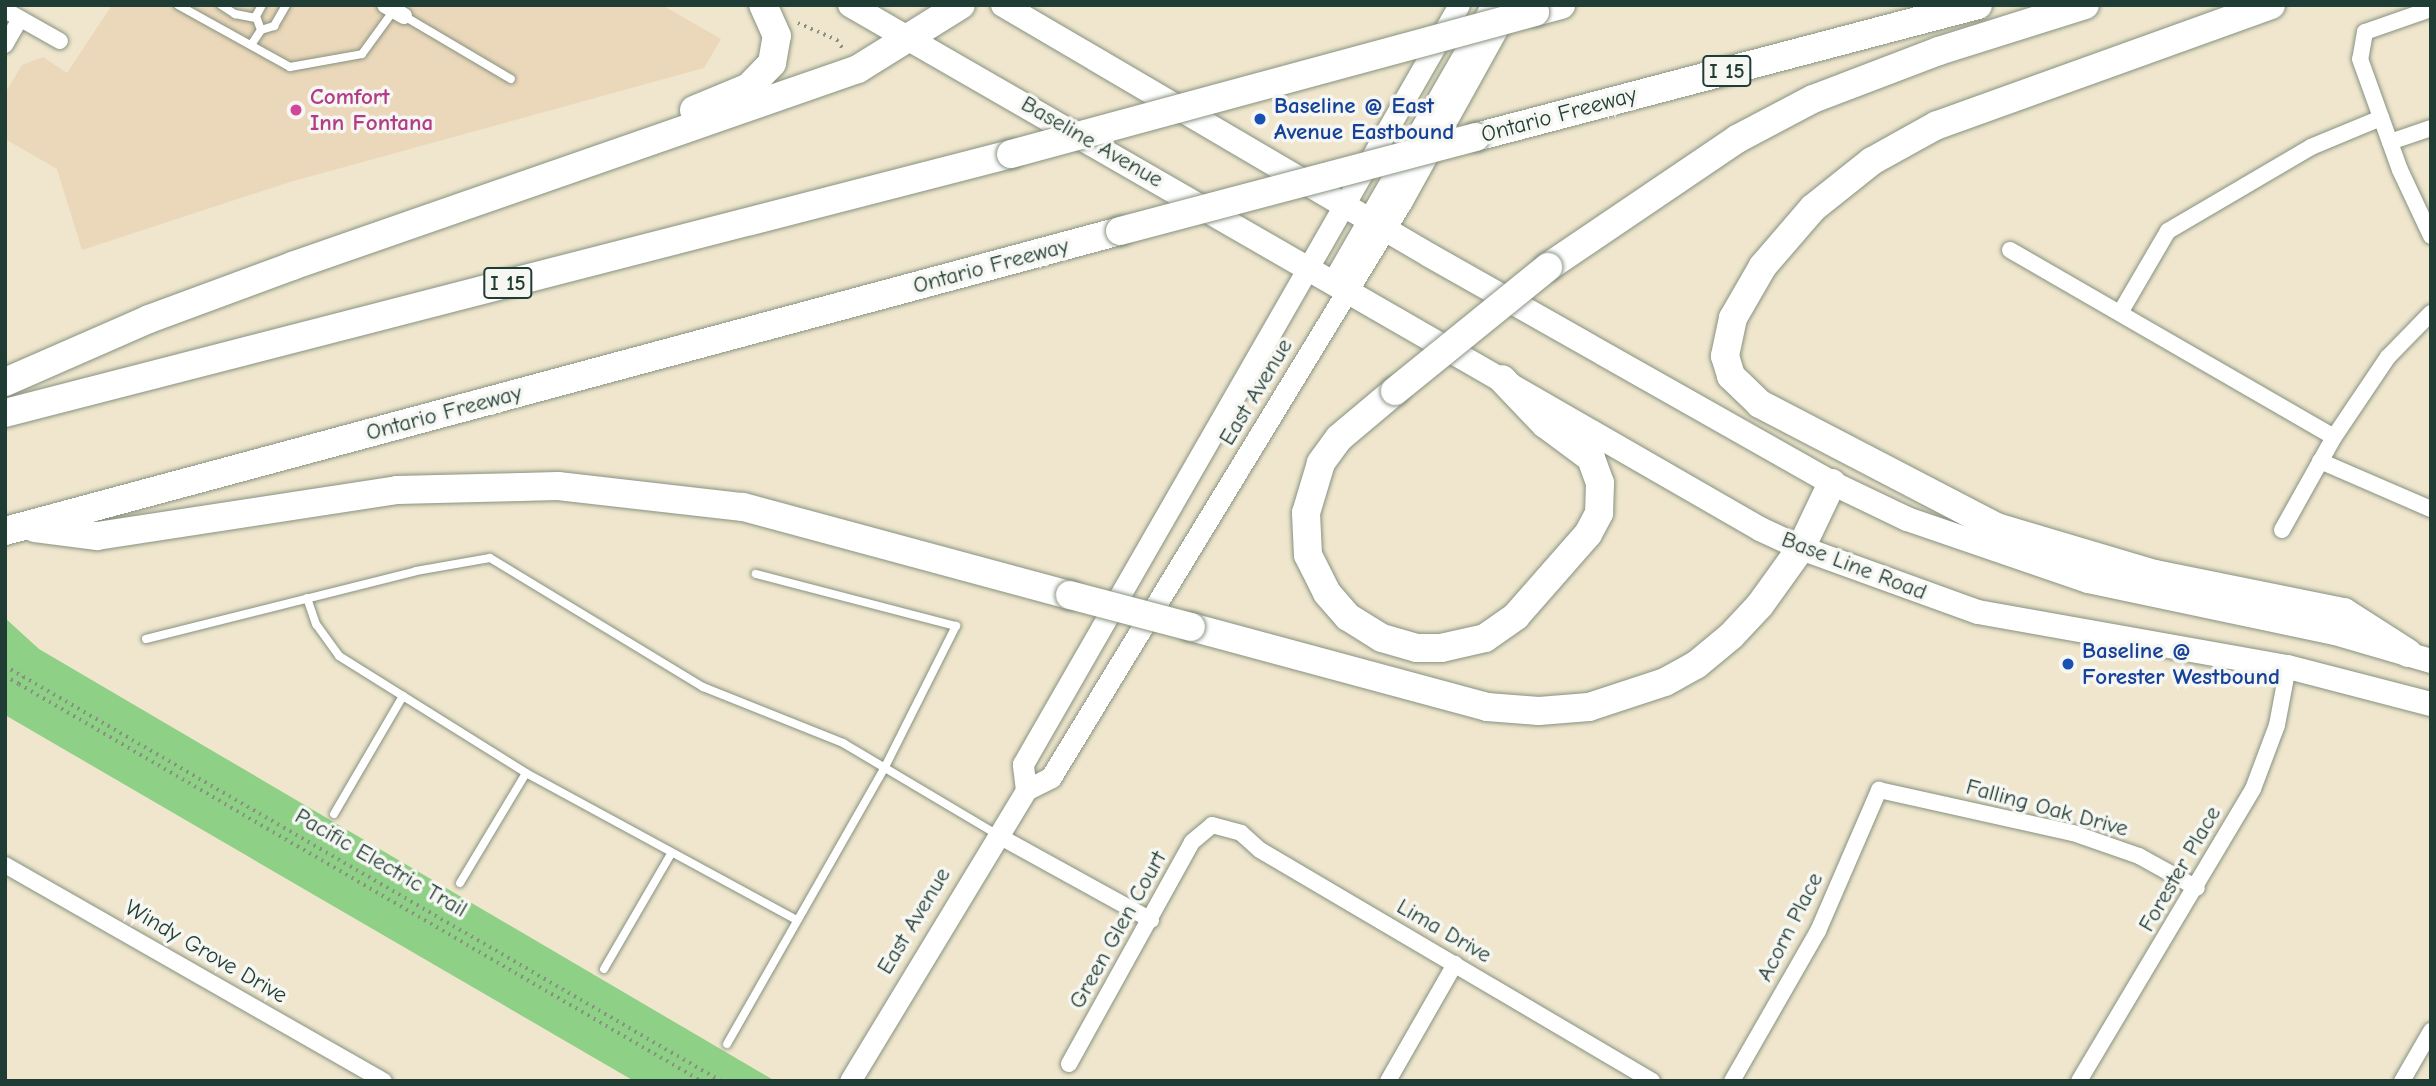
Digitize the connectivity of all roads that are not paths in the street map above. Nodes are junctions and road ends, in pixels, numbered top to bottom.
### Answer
1 (178, 5) edge
2 (221, 5) edge
3 (262, 5) edge
4 (286, 5) edge
5 (763, 5) edge
6 (850, 5) edge
7 (961, 5) edge
8 (1003, 5) edge
9 (1459, 5) edge
10 (1492, 5) edge
11 (1979, 5) edge
12 (2085, 5) edge
13 (2272, 5) edge
14 (1536, 8) edge
15 (2431, 9) edge
16 (5, 10) edge
17 (395, 11) edge
18 (256, 18) junction
19 (20, 19) junction
20 (261, 30) junction
21 (912, 40) junction
22 (60, 41) dead end
23 (5, 45) edge
24 (250, 45) junction
25 (511, 79) dead end
26 (2381, 118) junction
27 (2431, 128) edge
28 (2390, 142) junction
29 (543, 178) junction
30 (1343, 204) junction
31 (1376, 224) junction
32 (2431, 236) edge
33 (2010, 250) dead end
34 (1308, 266) junction
35 (1341, 285) junction
36 (2120, 313) junction
37 (2431, 313) edge
38 (1502, 379) junction
39 (5, 382) edge
40 (5, 413) edge
41 (2334, 437) junction
42 (2320, 461) junction
43 (1832, 483) junction
44 (2431, 509) edge
45 (13, 529) edge
46 (2282, 530) dead end
47 (1801, 548) junction
48 (757, 574) dead end
49 (307, 598) junction
50 (146, 639) dead end
51 (2419, 657) edge
52 (2288, 667) junction
53 (403, 696) junction
54 (2431, 704) edge
55 (885, 767) junction
56 (526, 773) junction
57 (1026, 790) junction
58 (1878, 790) joint
59 (334, 814) dead end
60 (1212, 825) joint
61 (997, 835) junction
62 (671, 854) junction
63 (5, 865) edge
64 (460, 883) dead end
65 (2197, 888) junction
66 (797, 920) junction
67 (1151, 920) junction
68 (1455, 964) junction
69 (604, 969) dead end
70 (2431, 1031) edge
71 (727, 1044) dead end
72 (1069, 1064) dead end
73 (384, 1081) edge
74 (849, 1081) edge
75 (1388, 1081) edge
76 (1652, 1081) edge
77 (1732, 1081) edge
78 (2079, 1081) edge
79 (2402, 1081) edge

1 - 24 lane
2 - 18 lane
3 - 18 lane
4 - 20 lane
5 - 29 highway
6 - 21 main road, Baseline Avenue
7 - 21 highway
8 - 30 main road
9 - 30 main road, East Avenue
10 - 31 main road
11 - 45 highway, Ontario Freeway / I 15, bridge
12 - 38 highway, bridge
13 - 51 highway
14 - 31 main road
14 - 40 highway, I 15, bridge
15 - 26 street
16 - 19 street
17 - 24 lane
17 - 25 lane
18 - 20 lane
19 - 22 street
19 - 23 street
20 - 24 lane
21 - 29 highway
21 - 34 main road, Baseline Avenue
26 - 28 street
26 - 36 street
27 - 28 street
28 - 32 street
29 - 39 highway
30 - 31 main road
30 - 34 main road, East Avenue
31 - 35 main road, East Avenue
31 - 43 main road
33 - 36 street
34 - 35 main road, Baseline Avenue
34 - 57 main road, East Avenue
35 - 38 main road, Base Line Road
35 - 57 main road, East Avenue
36 - 41 street
37 - 41 street
38 - 47 main road, Base Line Road
41 - 42 street
42 - 44 street
42 - 46 street
43 - 47 highway
43 - 51 main road
45 - 47 highway, bridge
47 - 52 main road, Base Line Road
48 - 55 lane
49 - 50 lane
49 - 53 lane
49 - 55 lane
52 - 54 main road, Base Line Road
52 - 65 street, Forester Place
53 - 56 lane
53 - 59 lane
55 - 61 lane
55 - 66 lane
56 - 62 lane
56 - 64 lane
57 - 61 main road, East Avenue
58 - 65 street, Falling Oak Drive
58 - 77 street, Acorn Place
60 - 67 street, Green Glen Court
60 - 68 street, Lima Drive
61 - 67 street
61 - 74 main road, East Avenue
62 - 66 lane
62 - 69 lane
63 - 73 street, Windy Grove Drive
65 - 78 street, Forester Place
66 - 71 lane
67 - 72 street, Green Glen Court
68 - 75 street
68 - 76 street, Lima Drive
70 - 79 street

